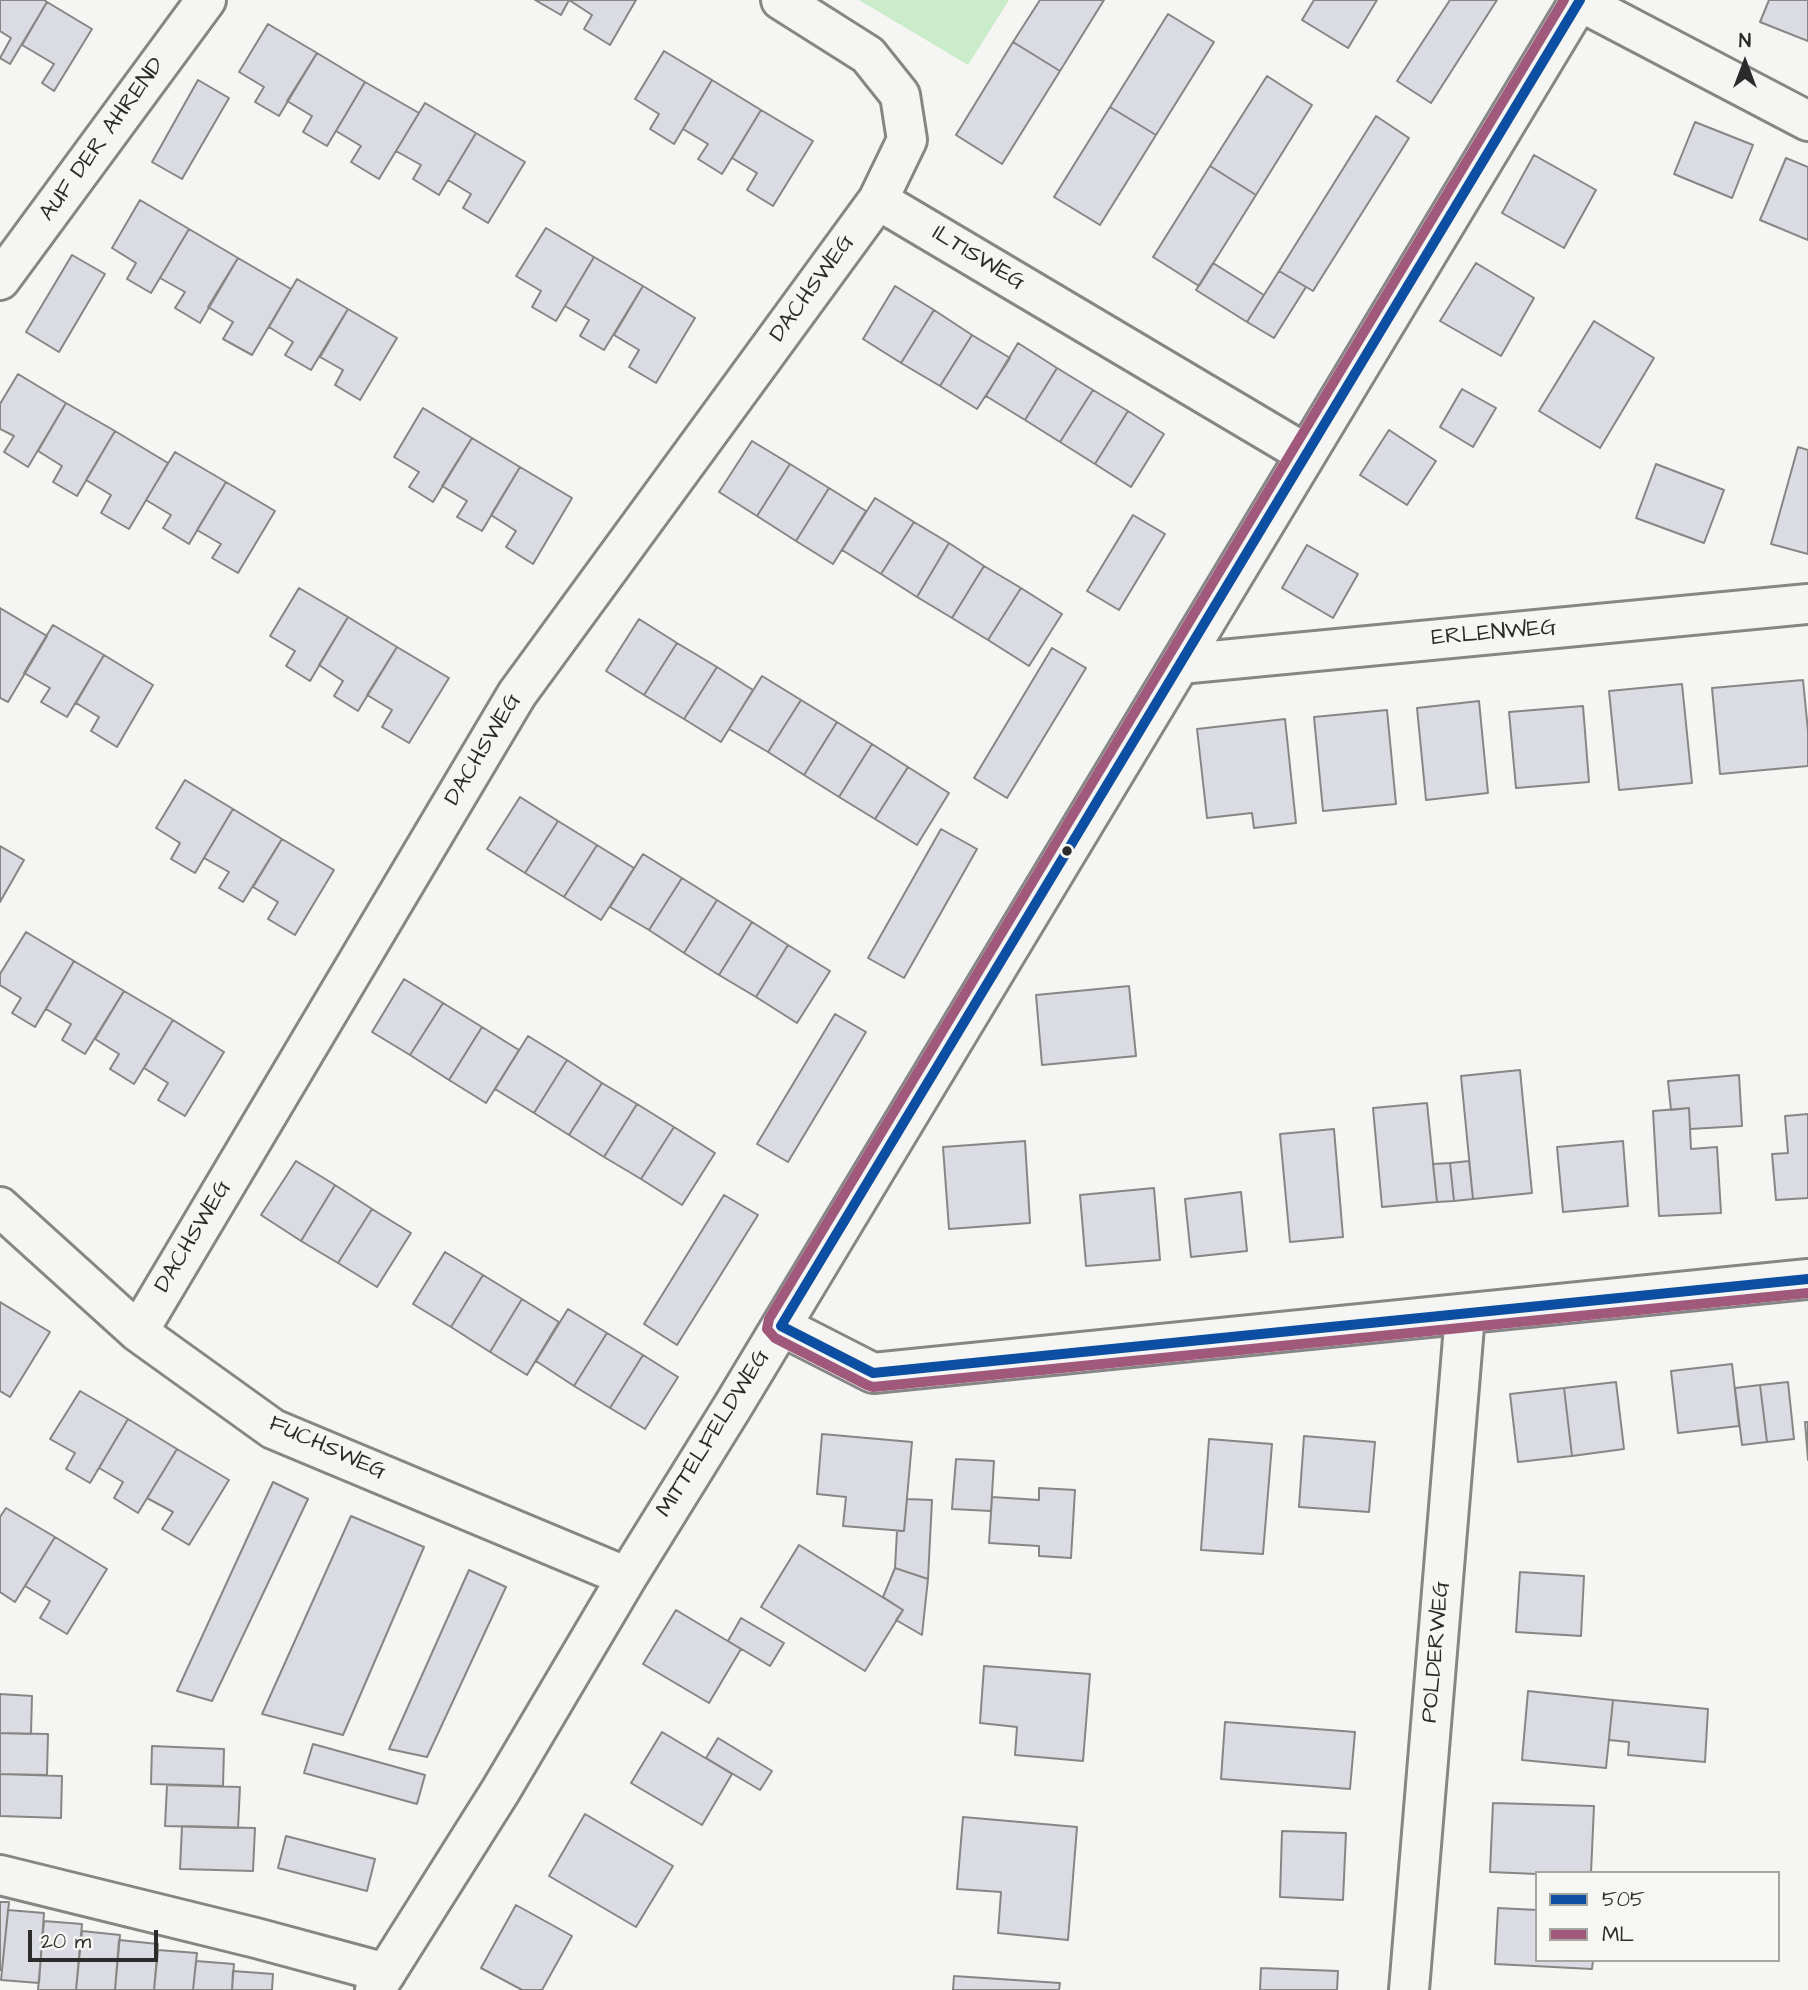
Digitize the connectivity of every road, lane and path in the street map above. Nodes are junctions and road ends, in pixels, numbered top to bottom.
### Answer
1 (206, 0) edge
2 (781, 0) edge
3 (1579, 1) edge
4 (1808, 121) edge
5 (878, 200) junction
6 (0, 280) edge
7 (1306, 454) junction
8 (1808, 604) edge
9 (1180, 664) junction
10 (0, 1207) edge
11 (1808, 1279) edge
12 (1465, 1314) junction
13 (781, 1326) junction
14 (138, 1332) junction
15 (626, 1577) junction
16 (0, 1875) edge
17 (380, 1981) edge
18 (1409, 1990) edge

1 - 6 street, AUF DER AHREND
2 - 5 street
3 - 4 street
3 - 7 street, MITTELFELDWEG
5 - 7 street, ILTISWEG
5 - 14 street, DACHSWEG
7 - 9 street, MITTELFELDWEG
8 - 9 street, ERLENWEG
9 - 13 street, MITTELFELDWEG
10 - 14 street, FUCHSWEG
11 - 12 street
12 - 13 street
12 - 18 street, POLDERWEG
13 - 15 street, MITTELFELDWEG
14 - 15 street, FUCHSWEG
15 - 17 street, MITTELFELDWEG
16 - 17 street

